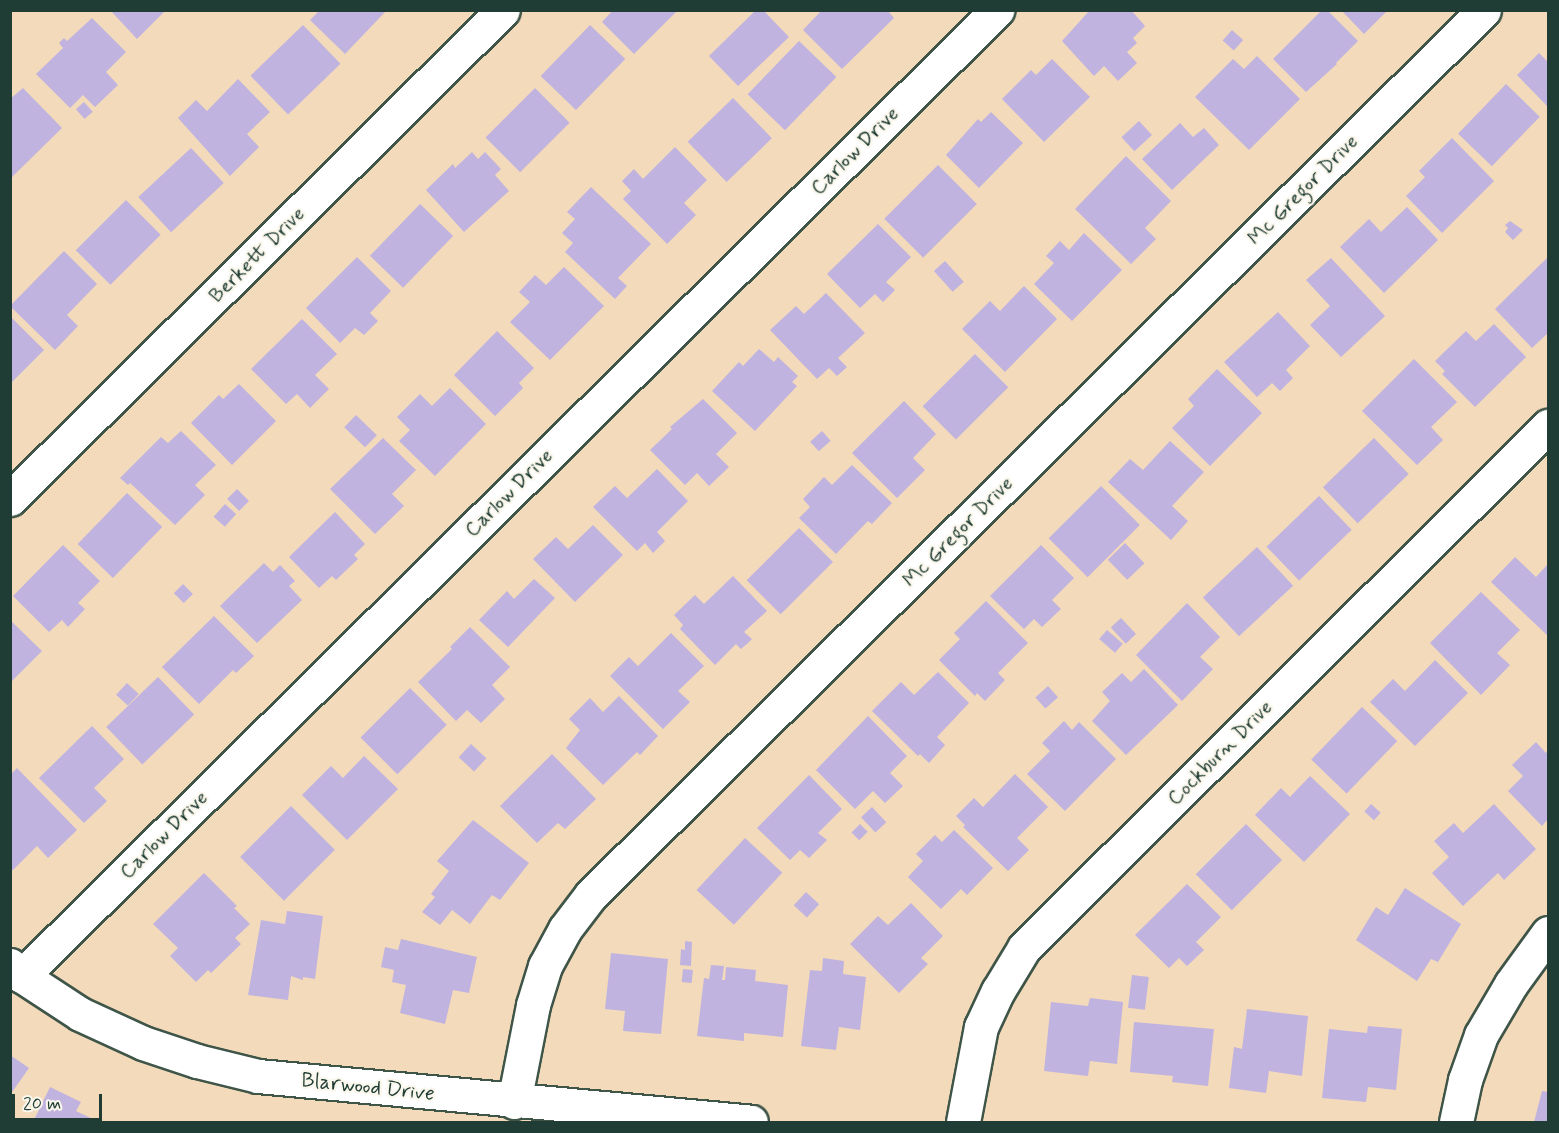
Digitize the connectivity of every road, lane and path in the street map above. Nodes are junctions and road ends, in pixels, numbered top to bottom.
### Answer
1 (503, 10) edge
2 (997, 10) edge
3 (1484, 10) edge
4 (1548, 426) edge
5 (10, 499) edge
6 (1548, 933) edge
7 (16, 970) edge
8 (514, 1102) junction
9 (751, 1122) edge
10 (963, 1122) edge
11 (1456, 1122) edge

1 - 5 street, Berkett Drive
2 - 7 street, Carlow Drive
3 - 8 street, Mc Gregor Drive
4 - 10 street, Cockburn Drive
6 - 11 street
7 - 8 street, Blarwood Drive
8 - 9 street, Blarwood Drive

